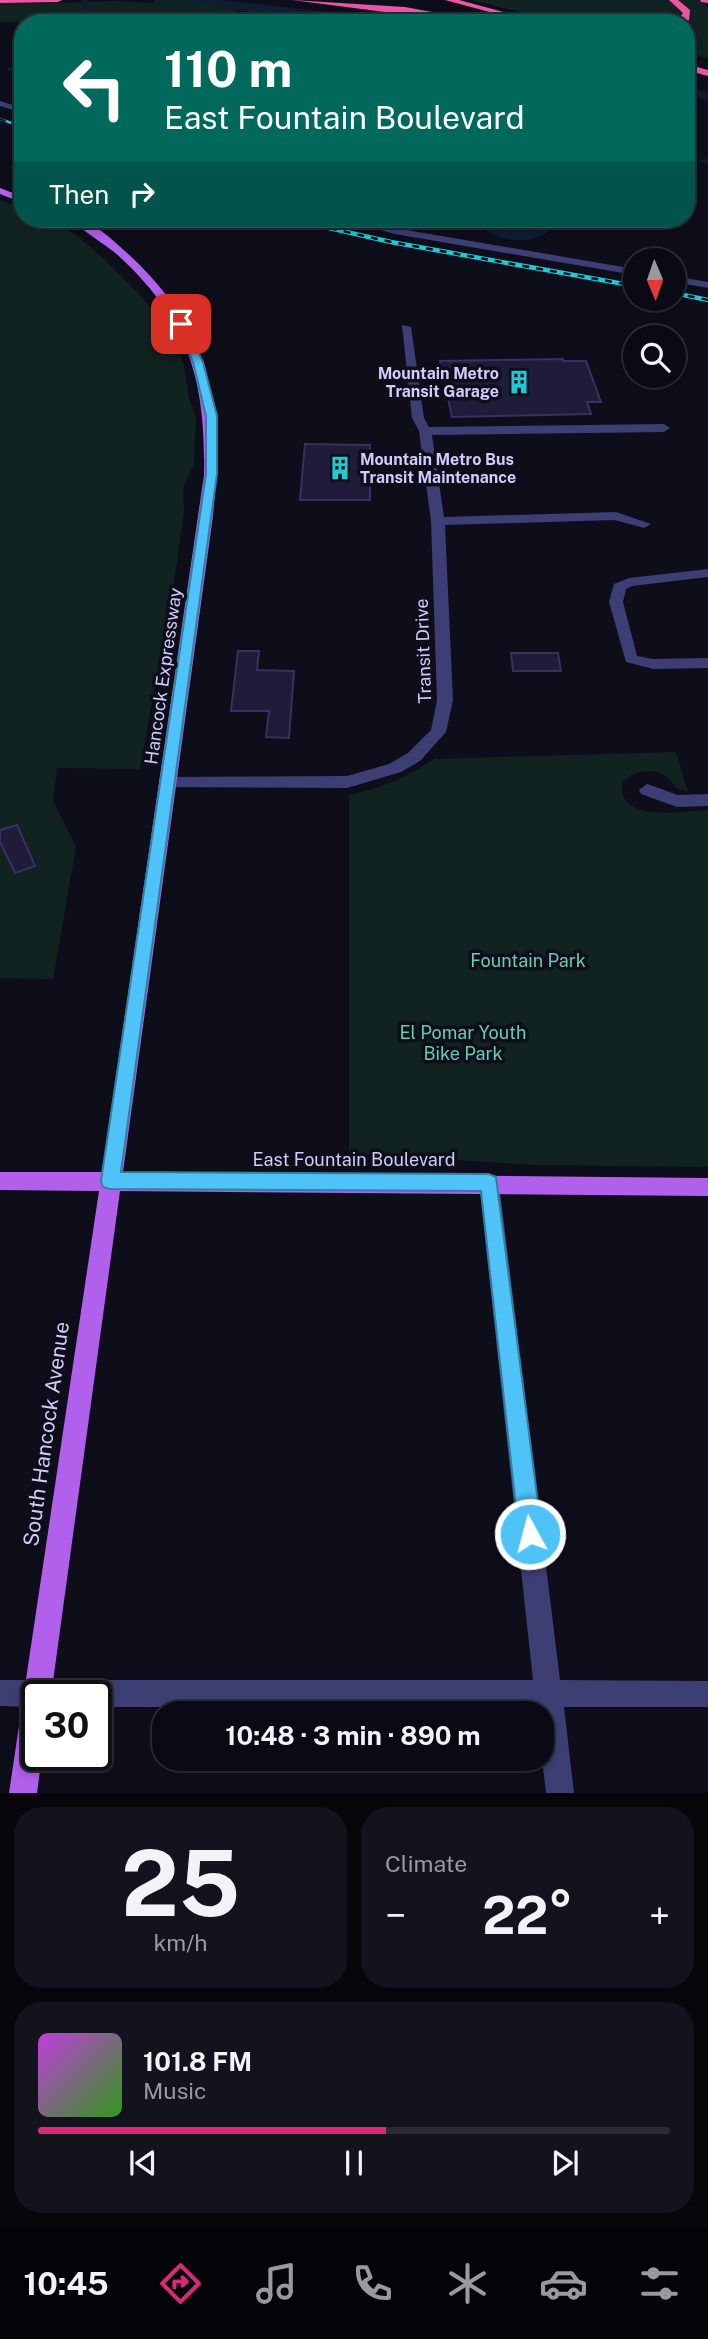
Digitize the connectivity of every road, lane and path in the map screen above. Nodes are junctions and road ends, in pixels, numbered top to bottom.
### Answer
1 (12, 0) edge
2 (58, 0) edge
3 (296, 0) edge
4 (449, 0) edge
5 (673, 0) edge
6 (0, 1) edge
7 (430, 3) dead end
8 (485, 9) junction
9 (431, 14) edge
10 (473, 14) edge
11 (505, 14) edge
12 (509, 14) edge
13 (687, 14) edge
14 (89, 228) edge
15 (383, 228) edge
16 (623, 270) edge
17 (686, 281) edge
18 (708, 285) edge
19 (405, 327) dead end
20 (664, 428) dead end
21 (425, 431) junction
22 (438, 521) junction
23 (644, 524) dead end
24 (708, 573) edge
25 (708, 663) edge
26 (168, 783) junction
27 (647, 790) dead end
28 (708, 800) edge
29 (0, 1181) edge
30 (110, 1181) junction
31 (489, 1183) junction
32 (708, 1187) edge
33 (39, 1680) edge
34 (0, 1693) edge
35 (21, 1694) edge
36 (549, 1694) junction
37 (112, 1695) edge
38 (708, 1695) edge
39 (26, 1771) edge
40 (23, 1793) edge
41 (560, 1793) edge

1 - 6 highway
2 - 6 highway
3 - 9 highway
4 - 8 highway
5 - 13 highway
7 - 10 highway
8 - 11 highway
8 - 12 highway
14 - 26 main road, Hancock Expressway
15 - 16 street
17 - 18 street
19 - 21 street, Transit Drive
20 - 21 street
21 - 22 street, Transit Drive
22 - 23 street
22 - 26 street, Transit Drive
24 - 25 street
26 - 30 main road, Hancock Expressway
27 - 28 street
29 - 30 main road, East Fountain Boulevard
30 - 31 main road, East Fountain Boulevard
30 - 33 main road, South Hancock Avenue
31 - 32 main road, East Fountain Boulevard
31 - 36 street
34 - 35 street
36 - 37 street
36 - 38 street
36 - 41 street
39 - 40 main road, South Hancock Avenue

